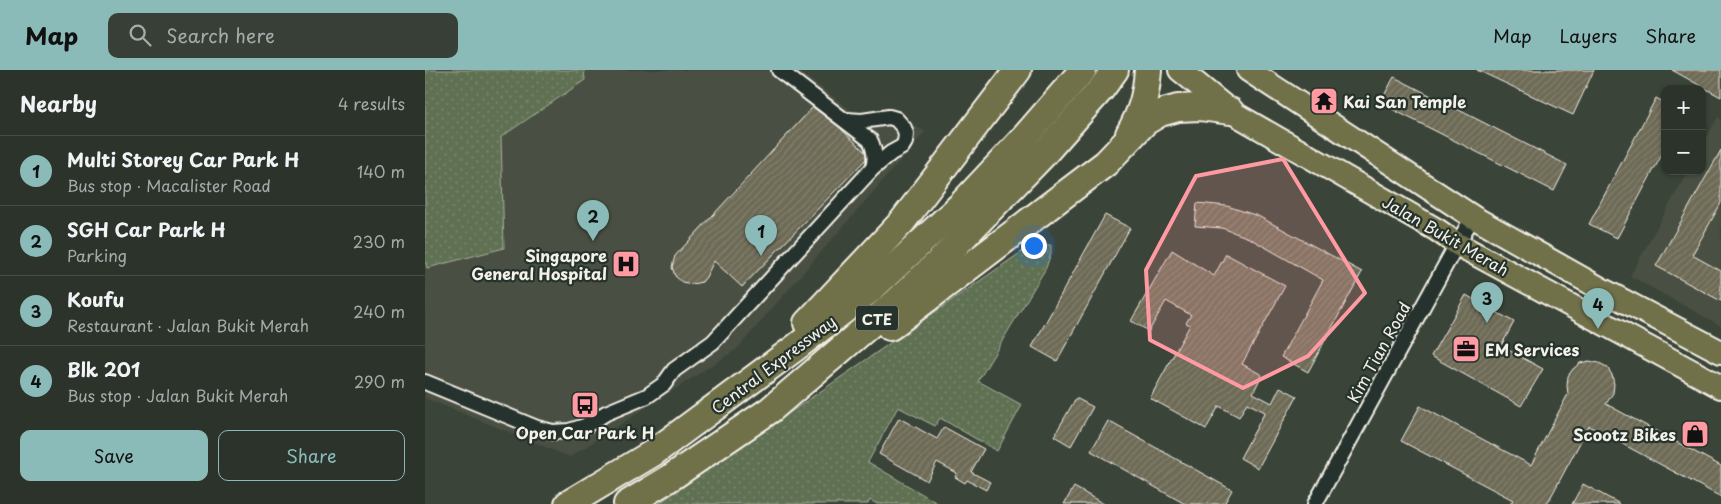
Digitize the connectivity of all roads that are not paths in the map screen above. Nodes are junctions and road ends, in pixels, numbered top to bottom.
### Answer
1 (779, 70) edge
2 (1018, 70) edge
3 (1029, 70) edge
4 (1083, 70) edge
5 (1115, 70) edge
6 (1148, 70) edge
7 (1180, 70) edge
8 (1248, 70) edge
9 (994, 103) junction
10 (1230, 111) junction
11 (880, 119) junction
12 (846, 120) junction
13 (872, 143) junction
14 (1124, 143) junction
15 (891, 153) junction
16 (873, 168) junction
17 (970, 214) junction
18 (1473, 218) junction
19 (1457, 244) junction
20 (795, 348) junction
21 (1721, 352) edge
22 (425, 382) edge
23 (1721, 387) edge
24 (770, 410) junction
25 (568, 504) edge
26 (627, 504) edge
27 (1315, 504) edge

1 - 12 street
2 - 9 highway
3 - 9 highway
4 - 17 highway, Central Expressway / CTE
5 - 17 highway, Central Expressway / CTE
6 - 14 highway
7 - 10 main road, Jalan Bukit Merah
8 - 18 main road, Jalan Bukit Merah
9 - 20 highway
10 - 14 highway
10 - 19 main road, Jalan Bukit Merah
11 - 12 street
11 - 13 street
11 - 15 street
12 - 13 street
13 - 15 street
13 - 16 street
14 - 24 highway
15 - 16 street
16 - 22 street
17 - 20 highway, Central Expressway / CTE
17 - 24 highway, Central Expressway / CTE
18 - 19 street, Kim Tian Road
18 - 21 main road, Jalan Bukit Merah
19 - 23 main road, Jalan Bukit Merah
19 - 27 street, Kim Tian Road
20 - 25 highway, Central Expressway / CTE
24 - 26 highway, Central Expressway / CTE

